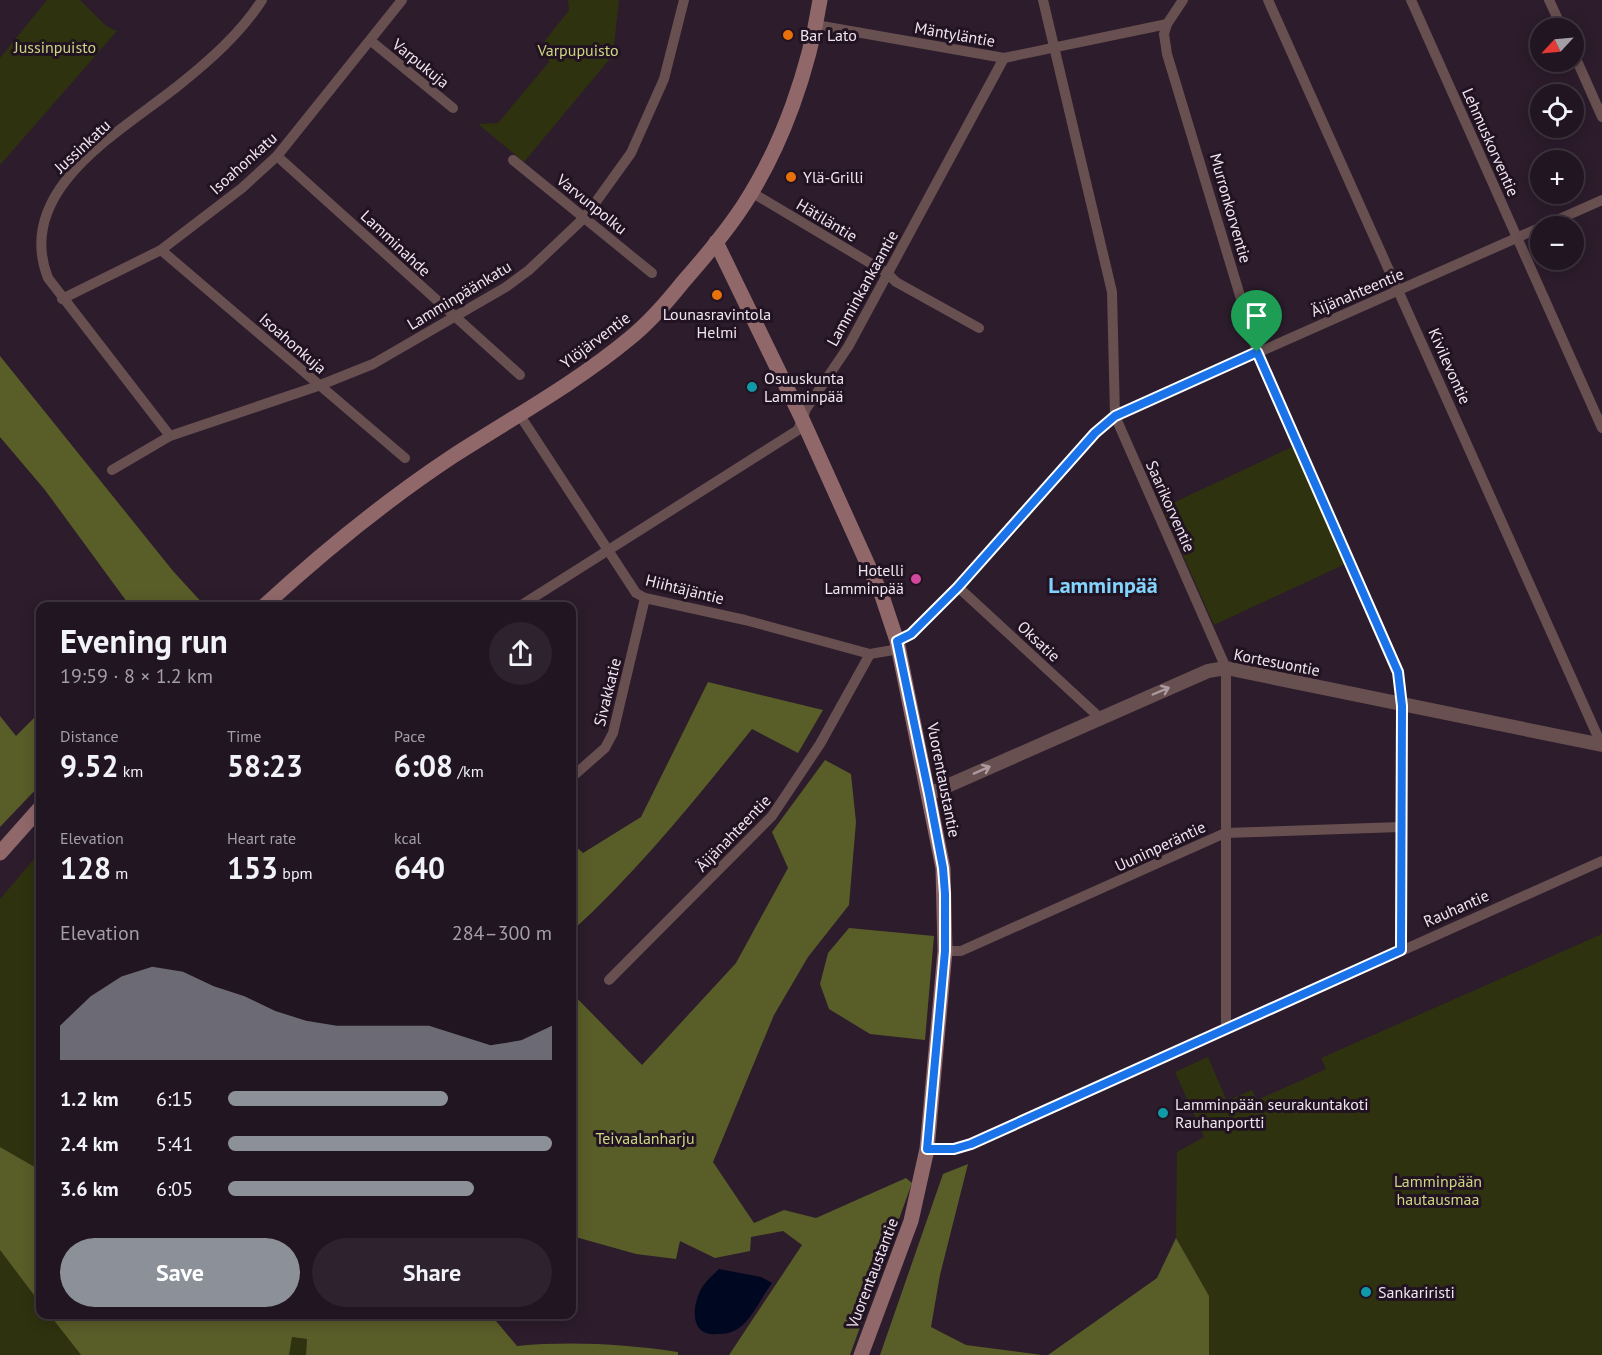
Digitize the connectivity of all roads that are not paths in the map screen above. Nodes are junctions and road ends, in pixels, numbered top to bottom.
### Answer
1 (262, 0) edge
2 (402, 0) edge
3 (684, 0) edge
4 (820, 0) edge
5 (1043, 0) edge
6 (1183, 0) edge
7 (1268, 0) edge
8 (1411, 0) edge
9 (1549, 0) edge
10 (1557, 18) edge
11 (1167, 24) junction
12 (816, 25) junction
13 (371, 41) junction
14 (1054, 49) junction
15 (1004, 58) junction
16 (1582, 72) edge
17 (453, 108) dead end
18 (1602, 117) edge
19 (278, 156) junction
20 (513, 160) dead end
21 (751, 192) junction
22 (1602, 200) edge
23 (585, 217) junction
24 (1517, 237) junction
25 (716, 242) junction
26 (161, 250) junction
27 (652, 273) dead end
28 (887, 273) junction
29 (1400, 290) junction
30 (62, 299) junction
31 (454, 318) junction
32 (979, 328) dead end
33 (1257, 352) junction
34 (520, 375) dead end
35 (318, 386) junction
36 (519, 414) junction
37 (1115, 416) junction
38 (803, 422) junction
39 (1602, 428) edge
40 (170, 436) junction
41 (405, 458) dead end
42 (112, 470) dead end
43 (609, 551) junction
44 (958, 587) junction
45 (645, 598) junction
46 (268, 602) edge
47 (526, 602) edge
48 (898, 645) junction
49 (870, 654) junction
50 (1226, 668) junction
51 (1402, 706) junction
52 (1099, 717) junction
53 (1602, 745) edge
54 (576, 773) edge
55 (929, 794) junction
56 (36, 813) edge
57 (1400, 827) junction
58 (1225, 833) junction
59 (0, 854) edge
60 (1602, 861) edge
61 (1401, 950) junction
62 (945, 951) junction
63 (609, 980) dead end
64 (1226, 1027) junction
65 (927, 1149) junction
66 (861, 1355) edge

1 - 30 street, Jussinkatu
2 - 13 street, Isoahonkatu
3 - 23 street, Lamminpäänkatu
4 - 12 main road, Ylöjärventie
5 - 14 street, Saarikorventie
6 - 11 street
7 - 29 street, Kivilevontie
8 - 24 street, Lehmuskorventie
9 - 10 street
11 - 14 street, Mäntyläntie
11 - 33 street, Murronkorventie
12 - 15 street, Mäntyläntie
12 - 21 main road, Ylöjärventie
13 - 17 street, Varpukuja
13 - 19 street, Isoahonkatu
14 - 15 street, Mäntyläntie
14 - 37 street, Saarikorventie
15 - 28 street, Lamminkankaantie
16 - 18 street
19 - 26 street, Isoahonkatu
19 - 31 street, Lamminahde
20 - 23 street, Varvunpolku
21 - 25 main road, Ylöjärventie
21 - 28 street, Hätiläntie
22 - 24 street, Äijänahteentie
23 - 27 street, Varvunpolku
23 - 31 street, Lamminpäänkatu
24 - 29 street, Äijänahteentie
24 - 39 street, Lehmuskorventie
25 - 36 main road, Ylöjärventie
25 - 38 main road, Vuorentaustantie
26 - 30 street, Isoahonkatu
26 - 35 street, Isoahonkuja
28 - 32 street, Hätiläntie
28 - 38 street, Lamminkankaantie
29 - 33 street, Äijänahteentie
29 - 53 street, Kivilevontie
30 - 40 street, Jussinkatu
31 - 34 street, Lamminahde
31 - 35 street, Lamminpäänkatu
33 - 37 street, Äijänahteentie
33 - 51 street, Murronkorventie
35 - 40 street, Lamminpäänkatu
35 - 41 street, Isoahonkuja
36 - 43 street, Hiihtäjäntie
36 - 46 main road, Ylöjärventie
37 - 44 street, Äijänahteentie
37 - 50 street, Saarikorventie
38 - 43 street, Lamminkankaantie
38 - 48 main road, Vuorentaustantie
40 - 42 street, Lamminpäänkatu
43 - 45 street, Hiihtäjäntie
43 - 47 street, Lamminkankaantie
44 - 48 street, Äijänahteentie
44 - 52 street, Oksatie
45 - 49 street, Hiihtäjäntie
45 - 54 street, Sivakkatie
48 - 49 street, Hiihtäjäntie
48 - 55 main road, Vuorentaustantie
49 - 63 street, Äijänahteentie
50 - 51 street, Kortesuontie
52 -> 50 street, Kortesuontie
50 - 58 street, Saarikorventie
51 - 53 street, Kortesuontie
51 - 57 street, Murronkorventie
55 -> 52 street, Kortesuontie
55 - 62 main road, Vuorentaustantie
56 - 59 main road
57 - 58 street, Uuninperäntie
57 - 61 street, Murronkorventie
58 - 62 street, Uuninperäntie
58 - 64 street, Saarikorventie
60 - 61 street, Rauhantie
61 - 64 street, Rauhantie
62 - 65 main road, Vuorentaustantie
64 - 65 street, Rauhantie
65 - 66 main road, Vuorentaustantie

